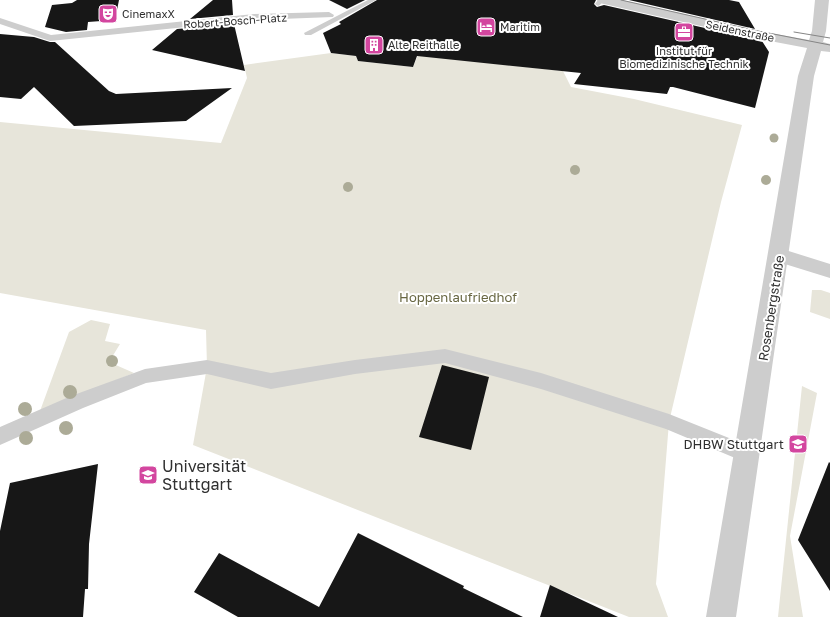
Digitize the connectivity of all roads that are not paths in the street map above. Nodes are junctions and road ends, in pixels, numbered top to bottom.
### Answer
1 (373, 0) edge
2 (638, 0) edge
3 (822, 0) edge
4 (601, 1) edge
5 (329, 15) dead end
6 (0, 21) edge
7 (308, 33) dead end
8 (823, 40) edge
9 (779, 255) junction
10 (830, 270) edge
11 (0, 436) edge
12 (747, 454) junction
13 (721, 617) edge

1 - 7 lane
2 - 8 street, Seidenstraße
3 - 8 street, Rosenbergstraße
4 - 8 street, Seidenstraße
5 - 6 street, Robert-Bosch-Platz
8 - 9 street, Rosenbergstraße
9 - 10 street
9 - 12 street, Rosenbergstraße
11 - 12 street
12 - 13 street, Rosenbergstraße

